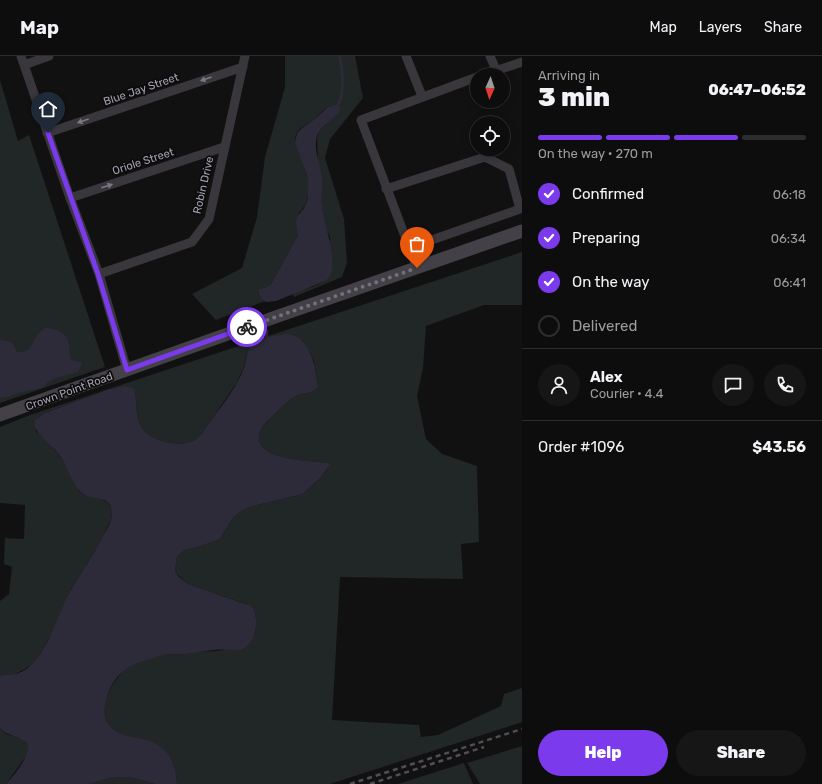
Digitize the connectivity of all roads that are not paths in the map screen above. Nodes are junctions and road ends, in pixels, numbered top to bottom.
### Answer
1 (49, 56) edge
2 (245, 56) edge
3 (406, 56) edge
4 (490, 56) edge
5 (22, 60) edge
6 (522, 62) edge
7 (243, 67) junction
8 (495, 68) edge
9 (502, 68) edge
10 (470, 79) edge
11 (422, 96) junction
12 (48, 133) junction
13 (224, 147) junction
14 (386, 189) junction
15 (70, 198) junction
16 (522, 231) edge
17 (409, 248) junction
18 (417, 268) junction
19 (98, 274) junction
20 (127, 370) junction
21 (0, 416) edge

1 - 5 street
2 - 7 street, Robin Drive
3 - 11 street
4 - 8 street
5 - 12 street
6 - 9 street
7 -> 12 street, Blue Jay Street
7 - 13 street, Robin Drive
10 - 11 street
11 - 14 street
12 - 15 street
15 -> 13 street, Oriole Street
13 - 19 street, Robin Drive
14 - 17 street
14 - 17 street
15 - 19 street
16 - 18 main road, Crown Point Road
17 - 18 street
18 - 20 main road, Crown Point Road
19 - 20 street
20 - 21 main road, Crown Point Road

